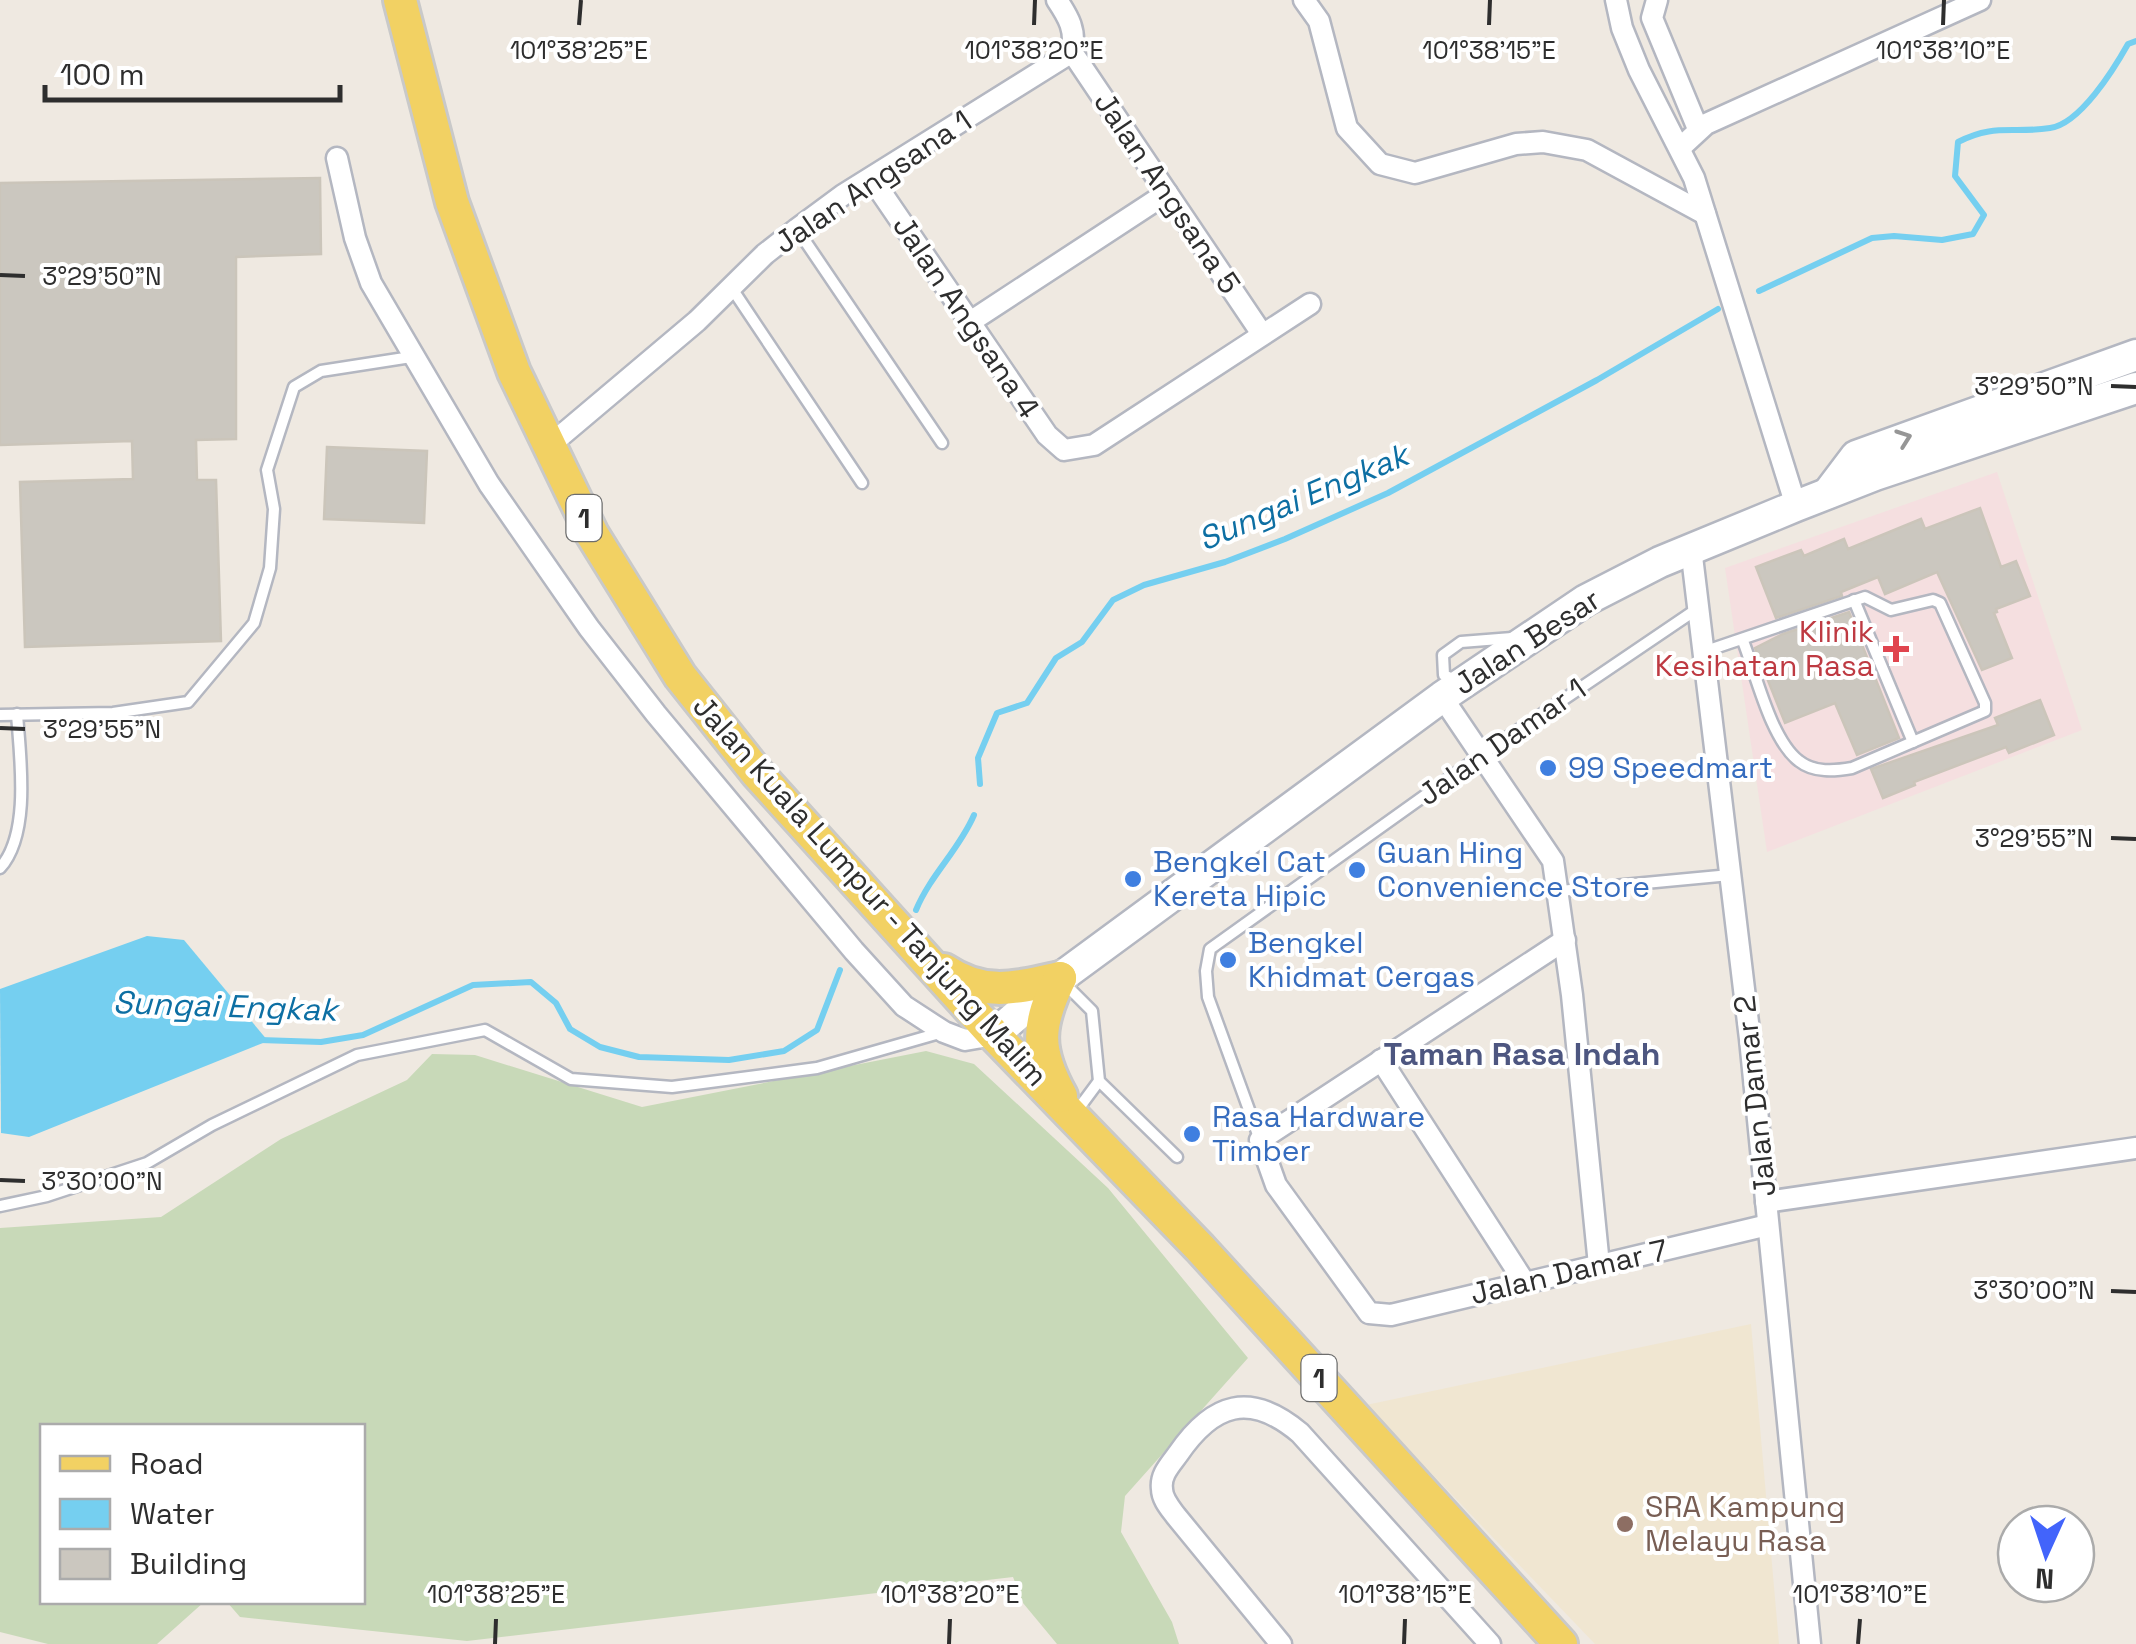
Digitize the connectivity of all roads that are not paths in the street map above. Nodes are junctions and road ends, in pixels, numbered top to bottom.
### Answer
1 (400, 0) edge
2 (1058, 0) edge
3 (1304, 0) edge
4 (1616, 0) edge
5 (1657, 0) edge
6 (1980, 0) edge
7 (1072, 52) junction
8 (1698, 129) junction
9 (1680, 148) junction
10 (338, 158) dead end
11 (872, 179) junction
12 (1168, 193) junction
13 (1705, 214) junction
14 (797, 229) junction
15 (731, 287) junction
16 (1310, 304) dead end
17 (970, 322) junction
18 (1262, 334) junction
19 (2136, 355) edge
20 (412, 356) junction
21 (2136, 388) edge
22 (2136, 404) edge
23 (942, 443) dead end
24 (550, 444) junction
25 (862, 483) dead end
26 (1828, 493) junction
27 (1796, 506) junction
28 (1691, 548) junction
29 (1854, 600) junction
30 (1698, 609) junction
31 (1743, 641) junction
32 (1704, 652) junction
33 (1452, 690) junction
34 (17, 714) junction
35 (0, 715) edge
36 (1913, 742) junction
37 (1483, 754) junction
38 (0, 868) edge
39 (1730, 874) junction
40 (1560, 891) junction
41 (1565, 940) junction
42 (920, 953) junction
43 (1060, 978) junction
44 (944, 1032) junction
45 (994, 1035) junction
46 (1381, 1060) junction
47 (1100, 1080) junction
48 (1072, 1117) junction
49 (1260, 1140) junction
50 (2136, 1148) edge
51 (1177, 1157) dead end
52 (1766, 1202) junction
53 (0, 1206) edge
54 (1768, 1225) junction
55 (1599, 1265) junction
56 (1525, 1282) junction
57 (1281, 1644) edge
58 (1490, 1644) edge
59 (1561, 1644) edge
60 (1810, 1644) edge

1 - 24 main road, Jalan Kuala Lumpur - Tanjung Malim / 1
2 - 7 street
3 - 13 street
4 - 9 street
5 - 8 street
6 - 8 street
7 - 11 street, Jalan Angsana 1
7 - 12 street, Jalan Angsana 5
8 - 9 street
9 - 13 street
10 - 20 street
11 - 14 street, Jalan Angsana 1
11 - 17 street, Jalan Angsana 4
12 - 17 street
12 - 18 street, Jalan Angsana 5
13 - 27 street
14 - 15 street, Jalan Angsana 1
14 - 23 lane
15 - 24 street, Jalan Angsana 1
15 - 25 lane
16 - 18 street
17 - 18 street, Jalan Angsana 4
26 -> 19 main road
20 - 34 lane
20 - 44 street
21 - 26 main road, Jalan Besar
22 - 26 main road
24 - 42 main road, Jalan Kuala Lumpur - Tanjung Malim / 1
26 - 27 main road, Jalan Besar
27 - 28 main road, Jalan Besar
28 - 30 street, Jalan Damar 2
28 - 33 main road, Jalan Besar
29 - 31 lane
29 - 36 lane
29 - 36 lane
30 - 32 street, Jalan Damar 2
30 - 37 lane, Jalan Damar 1
31 - 32 lane
31 - 36 lane
32 - 39 street, Jalan Damar 2
33 - 37 street
33 - 43 main road, Jalan Besar
34 - 35 lane
34 - 38 lane
37 - 40 street
37 - 49 lane, Jalan Damar 1
39 - 40 lane
39 - 52 street, Jalan Damar 2
40 - 41 street
41 - 46 street
41 - 55 street
42 - 43 main road
42 - 45 main road, Jalan Kuala Lumpur - Tanjung Malim / 1
43 - 45 main road, Jalan Besar
43 - 47 lane
43 - 48 main road
44 - 45 street
44 - 53 lane
45 - 48 main road, Jalan Kuala Lumpur - Tanjung Malim / 1
46 - 49 street
46 - 56 street
47 - 48 lane
47 - 51 lane
48 - 59 main road, Jalan Kuala Lumpur - Tanjung Malim / 1
49 - 56 street, Jalan Damar 7
50 - 52 street
52 - 54 street, Jalan Damar 2
54 - 55 street, Jalan Damar 7
54 - 60 street, Jalan Damar 2
55 - 56 street, Jalan Damar 7
57 - 58 street

